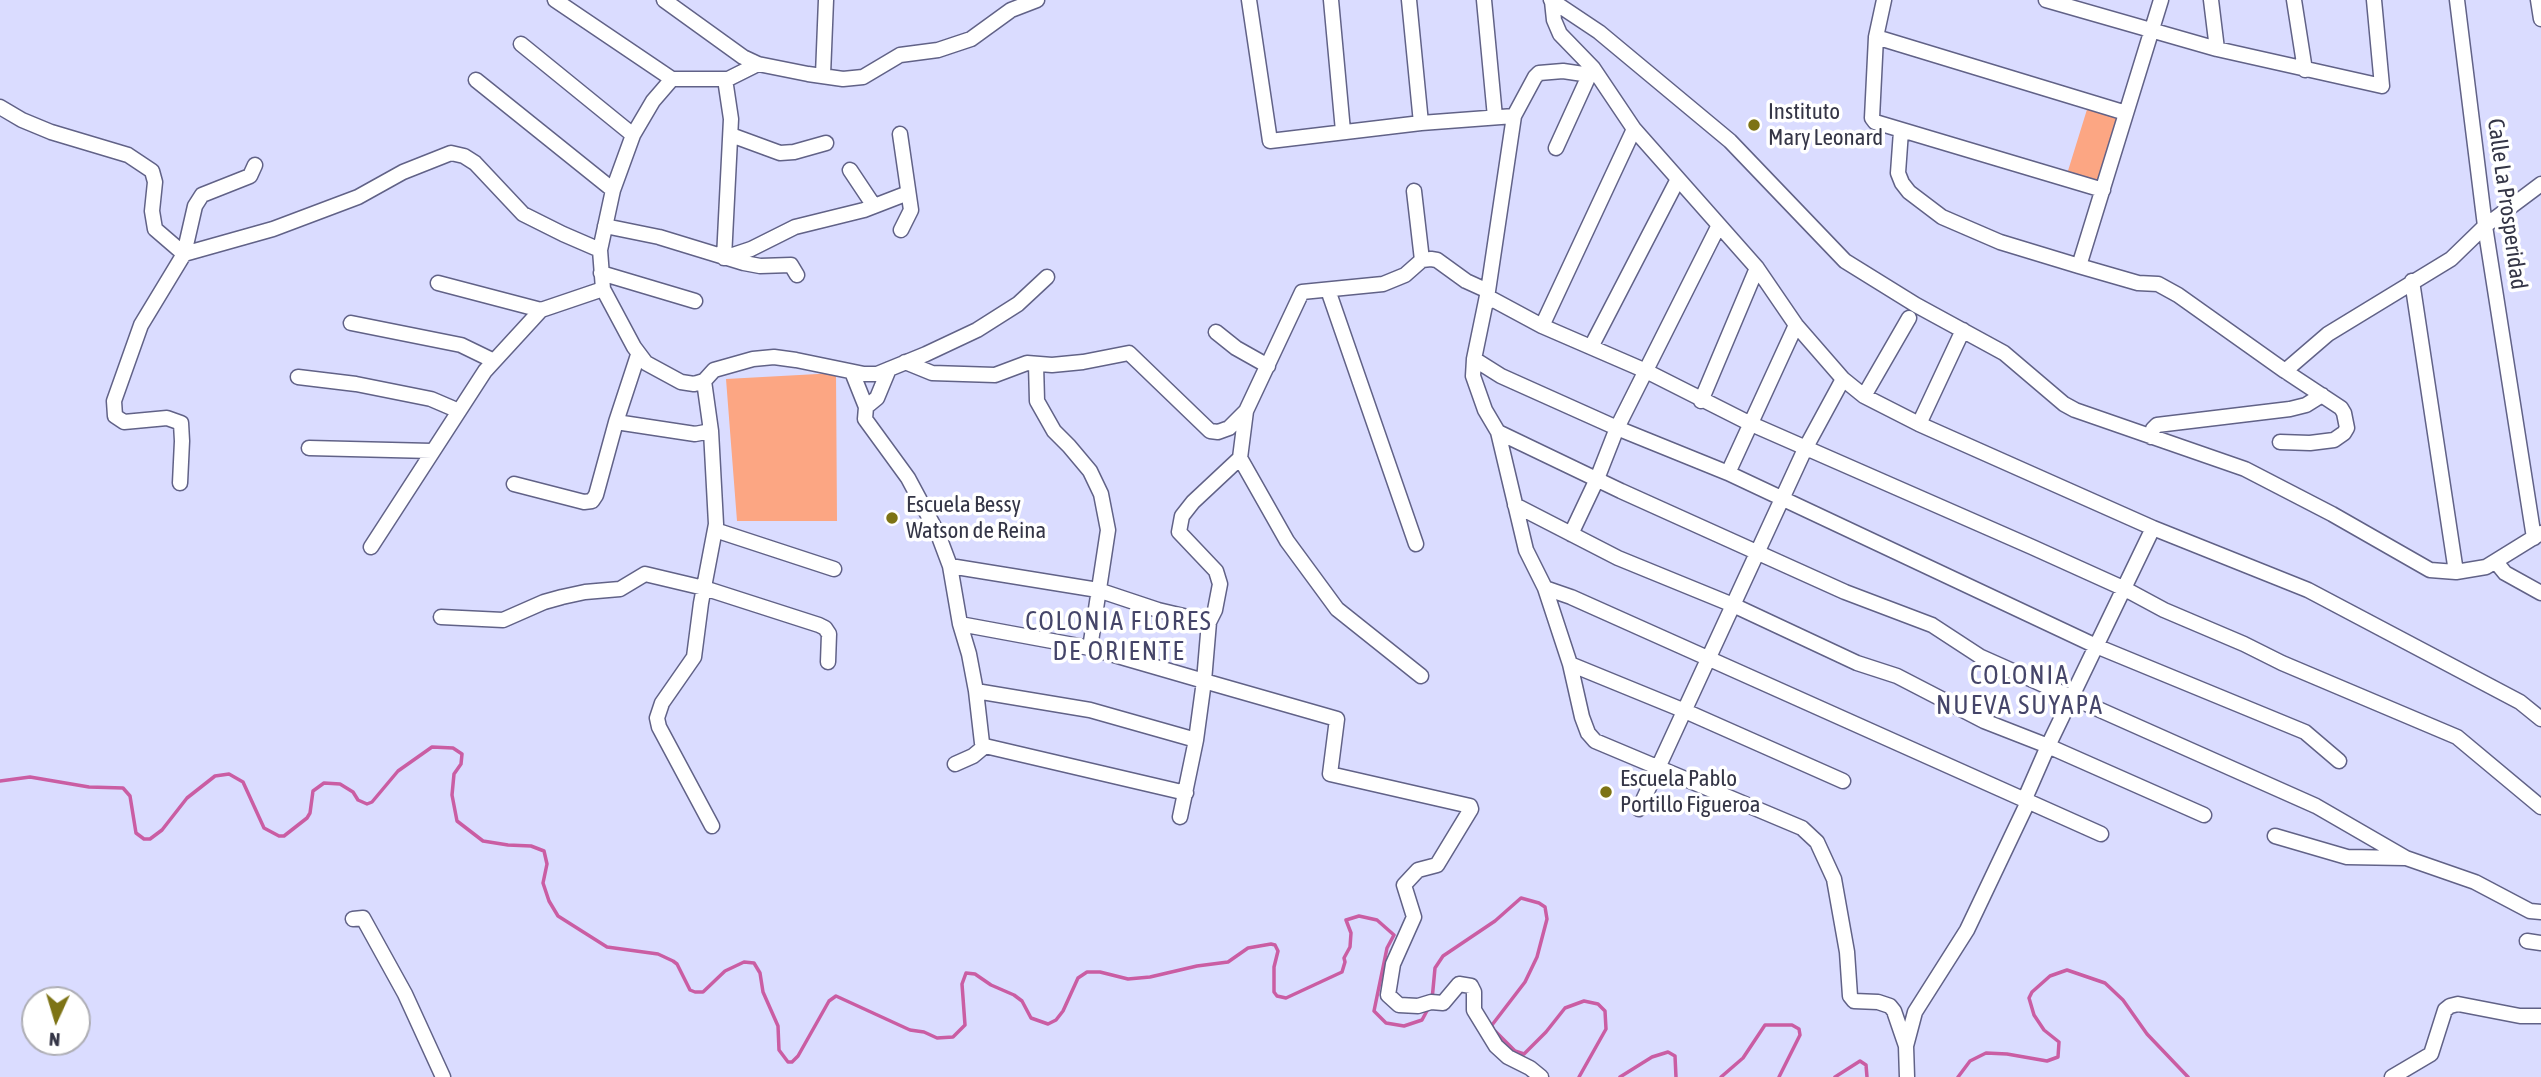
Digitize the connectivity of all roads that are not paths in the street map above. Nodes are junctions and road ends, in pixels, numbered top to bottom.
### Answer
1 (555, 0) edge
2 (664, 0) edge
3 (825, 0) edge
4 (1037, 0) edge
5 (1249, 0) edge
6 (1331, 0) edge
7 (1409, 0) edge
8 (1484, 0) edge
9 (1884, 0) edge
10 (2046, 0) edge
11 (2161, 0) edge
12 (2211, 0) edge
13 (2294, 0) edge
14 (2374, 0) edge
15 (2457, 0) edge
16 (2539, 0) edge
17 (1552, 1) edge
18 (2541, 19) edge
19 (2152, 30) junction
20 (1876, 37) junction
21 (521, 44) dead end
22 (2217, 49) junction
23 (758, 64) junction
24 (2305, 70) junction
25 (1591, 72) junction
26 (822, 75) junction
27 (673, 79) junction
28 (724, 79) junction
29 (476, 80) dead end
30 (0, 107) edge
31 (2126, 113) junction
32 (1514, 116) junction
33 (1495, 117) junction
34 (1421, 122) junction
35 (1633, 130) junction
36 (1343, 131) junction
37 (1901, 131) junction
38 (900, 134) dead end
39 (632, 135) junction
40 (731, 135) junction
41 (826, 143) dead end
42 (1556, 148) dead end
43 (255, 164) dead end
44 (850, 170) dead end
45 (1677, 181) junction
46 (2541, 184) edge
47 (613, 190) junction
48 (2103, 190) junction
49 (1415, 191) dead end
50 (908, 192) junction
51 (874, 206) junction
52 (1719, 225) junction
53 (605, 226) junction
54 (2485, 226) junction
55 (901, 230) dead end
56 (600, 250) junction
57 (184, 254) junction
58 (724, 258) junction
59 (1422, 260) junction
60 (2079, 266) junction
61 (1757, 268) junction
62 (601, 273) junction
63 (797, 275) dead end
64 (1047, 277) dead end
65 (2412, 281) junction
66 (438, 283) dead end
67 (603, 289) junction
68 (1328, 290) junction
69 (1487, 298) junction
70 (695, 301) dead end
71 (541, 310) junction
72 (1909, 318) dead end
73 (351, 323) dead end
74 (1796, 325) junction
75 (1542, 326) junction
76 (1964, 330) junction
77 (1216, 332) dead end
78 (1591, 347) junction
79 (638, 355) junction
80 (1474, 359) junction
81 (494, 361) junction
82 (905, 362) junction
83 (1036, 364) junction
84 (1268, 366) junction
85 (889, 369) junction
86 (1646, 371) junction
87 (2285, 371) junction
88 (852, 372) junction
89 (298, 377) dead end
90 (1843, 379) junction
91 (704, 381) junction
92 (2322, 395) junction
93 (1864, 396) junction
94 (1701, 401) junction
95 (866, 407) junction
96 (459, 411) junction
97 (1246, 411) junction
98 (616, 422) junction
99 (1749, 424) junction
100 (1919, 424) junction
101 (1617, 428) junction
102 (711, 431) junction
103 (1498, 432) junction
104 (2151, 437) junction
105 (2280, 442) dead end
106 (309, 448) dead end
107 (1805, 449) junction
108 (432, 451) junction
109 (1240, 458) junction
110 (1728, 473) junction
111 (1597, 479) junction
112 (180, 483) dead end
113 (514, 484) dead end
114 (1783, 500) junction
115 (1515, 505) junction
116 (2153, 528) junction
117 (715, 530) junction
118 (1571, 534) junction
119 (2537, 536) edge
120 (1416, 544) dead end
121 (371, 547) dead end
122 (1759, 552) junction
123 (2496, 562) junction
124 (950, 566) junction
125 (834, 569) dead end
126 (2456, 572) junction
127 (704, 588) junction
128 (1545, 588) junction
129 (2125, 589) junction
130 (1098, 590) junction
131 (2541, 593) edge
132 (1733, 605) junction
133 (441, 617) dead end
134 (1209, 622) junction
135 (960, 624) junction
136 (2096, 646) junction
137 (1090, 648) junction
138 (1708, 659) junction
139 (828, 662) dead end
140 (1570, 664) junction
141 (1421, 676) dead end
142 (1204, 681) junction
143 (976, 691) junction
144 (2072, 696) junction
145 (1685, 711) junction
146 (2541, 719) edge
147 (1196, 740) junction
148 (985, 746) junction
149 (2048, 746) junction
150 (2339, 761) dead end
151 (955, 764) dead end
152 (1660, 768) junction
153 (1843, 781) dead end
154 (1186, 793) junction
155 (2027, 800) junction
156 (2541, 807) edge
157 (1639, 809) dead end
158 (2204, 815) dead end
159 (1180, 817) dead end
160 (712, 826) dead end
161 (2101, 834) dead end
162 (2275, 836) dead end
163 (2406, 858) junction
164 (2541, 912) edge
165 (353, 919) dead end
166 (2541, 1016) edge
167 (1906, 1046) junction
168 (443, 1077) edge
169 (1541, 1077) edge
170 (1907, 1077) edge
171 (2392, 1077) edge

1 - 27 street
2 - 23 street
3 - 26 street
4 - 26 street
5 - 36 street
6 - 36 street
7 - 34 street
8 - 33 street
9 - 20 street
10 - 19 street
11 - 19 street
12 - 22 street
13 - 24 street
14 - 24 street
15 - 54 street, Calle La Prosperidad
16 - 18 street
17 - 25 street
17 - 76 street
19 - 22 street
19 - 31 street
20 - 31 street
20 - 37 street
21 - 39 street
22 - 24 street
23 - 26 street
23 - 28 street
25 - 32 street
25 - 35 street
25 - 42 street
27 - 28 street
27 - 39 street
28 - 40 street
29 - 47 street
30 - 57 street
31 - 48 street
32 - 33 street
32 - 69 street
33 - 34 street
34 - 36 street
35 - 45 street
35 - 75 street
37 - 48 street
37 - 60 street
38 - 50 street
39 - 47 street
40 - 41 street
40 - 58 street
43 - 57 street
44 - 51 street
45 - 52 street
45 - 78 street
46 - 54 street
47 - 53 street
48 - 60 street
49 - 59 street
50 - 51 street
50 - 55 street
51 - 58 street
52 - 61 street
52 - 86 street
53 - 56 street
53 - 58 street
54 - 65 street
54 - 119 street, Calle La Prosperidad
56 - 57 street
56 - 62 street
57 - 112 street
58 - 63 street
59 - 68 street
59 - 69 street
60 - 87 street
61 - 74 street
61 - 94 street
62 - 67 street
62 - 70 street
64 - 82 street
65 - 87 street
65 - 126 street
66 - 71 street
67 - 71 street
67 - 79 street
68 - 84 street
68 - 120 street
69 - 75 street
69 - 80 street
71 - 81 street
72 - 93 street
73 - 81 street
74 - 90 street
74 - 99 street
75 - 78 street
76 - 100 street
76 - 104 street
77 - 84 street
78 - 86 street
79 - 91 street
79 - 98 street
80 - 101 street
80 - 103 street
81 - 96 street
82 - 83 street
82 - 85 street
83 - 97 street
83 - 130 street
84 - 97 street
85 - 88 street
85 - 95 street
86 - 94 street
86 - 101 street
87 - 92 street
88 - 91 street
88 - 95 street
89 - 96 street
90 - 93 street
90 - 107 street
91 - 102 street
92 - 104 street
92 - 105 street
93 - 100 street
94 - 99 street
95 - 124 street
96 - 108 street
97 - 109 street
98 - 102 street
98 - 113 street
99 - 107 street
99 - 110 street
100 - 116 street
101 - 110 street
101 - 111 street
102 - 117 street
103 - 111 street
103 - 115 street
104 - 126 street
106 - 108 street
107 - 114 street
107 - 129 street
108 - 121 street
109 - 134 street
109 - 141 street
110 - 114 street
111 - 118 street
111 - 122 street
114 - 122 street
114 - 136 street
115 - 118 street
115 - 128 street
116 - 129 street
116 - 146 street
117 - 125 street
117 - 127 street
118 - 132 street
119 - 123 street
122 - 132 street
122 - 144 street
123 - 126 street
123 - 131 street
124 - 130 street
124 - 135 street
127 - 133 street
127 - 139 street
127 - 160 street
128 - 138 street
128 - 140 street
129 - 136 street
129 - 156 street
130 - 134 street
130 - 137 street
132 - 138 street
132 - 149 street
134 - 142 street
135 - 137 street
135 - 143 street
136 - 144 street
136 - 150 street
137 - 142 street
138 - 145 street
138 - 155 street
140 - 145 street
140 - 152 street
142 - 147 street
142 - 169 street
143 - 147 street
143 - 148 street
144 - 149 street
144 - 163 street
145 - 152 street
145 - 153 street
147 - 154 street
148 - 151 street
148 - 154 street
149 - 155 street
149 - 158 street
152 - 157 street
152 - 167 street
154 - 159 street
155 - 161 street
155 - 167 street
162 - 163 street
163 - 164 street
165 - 168 street
166 - 171 street
167 - 170 street

